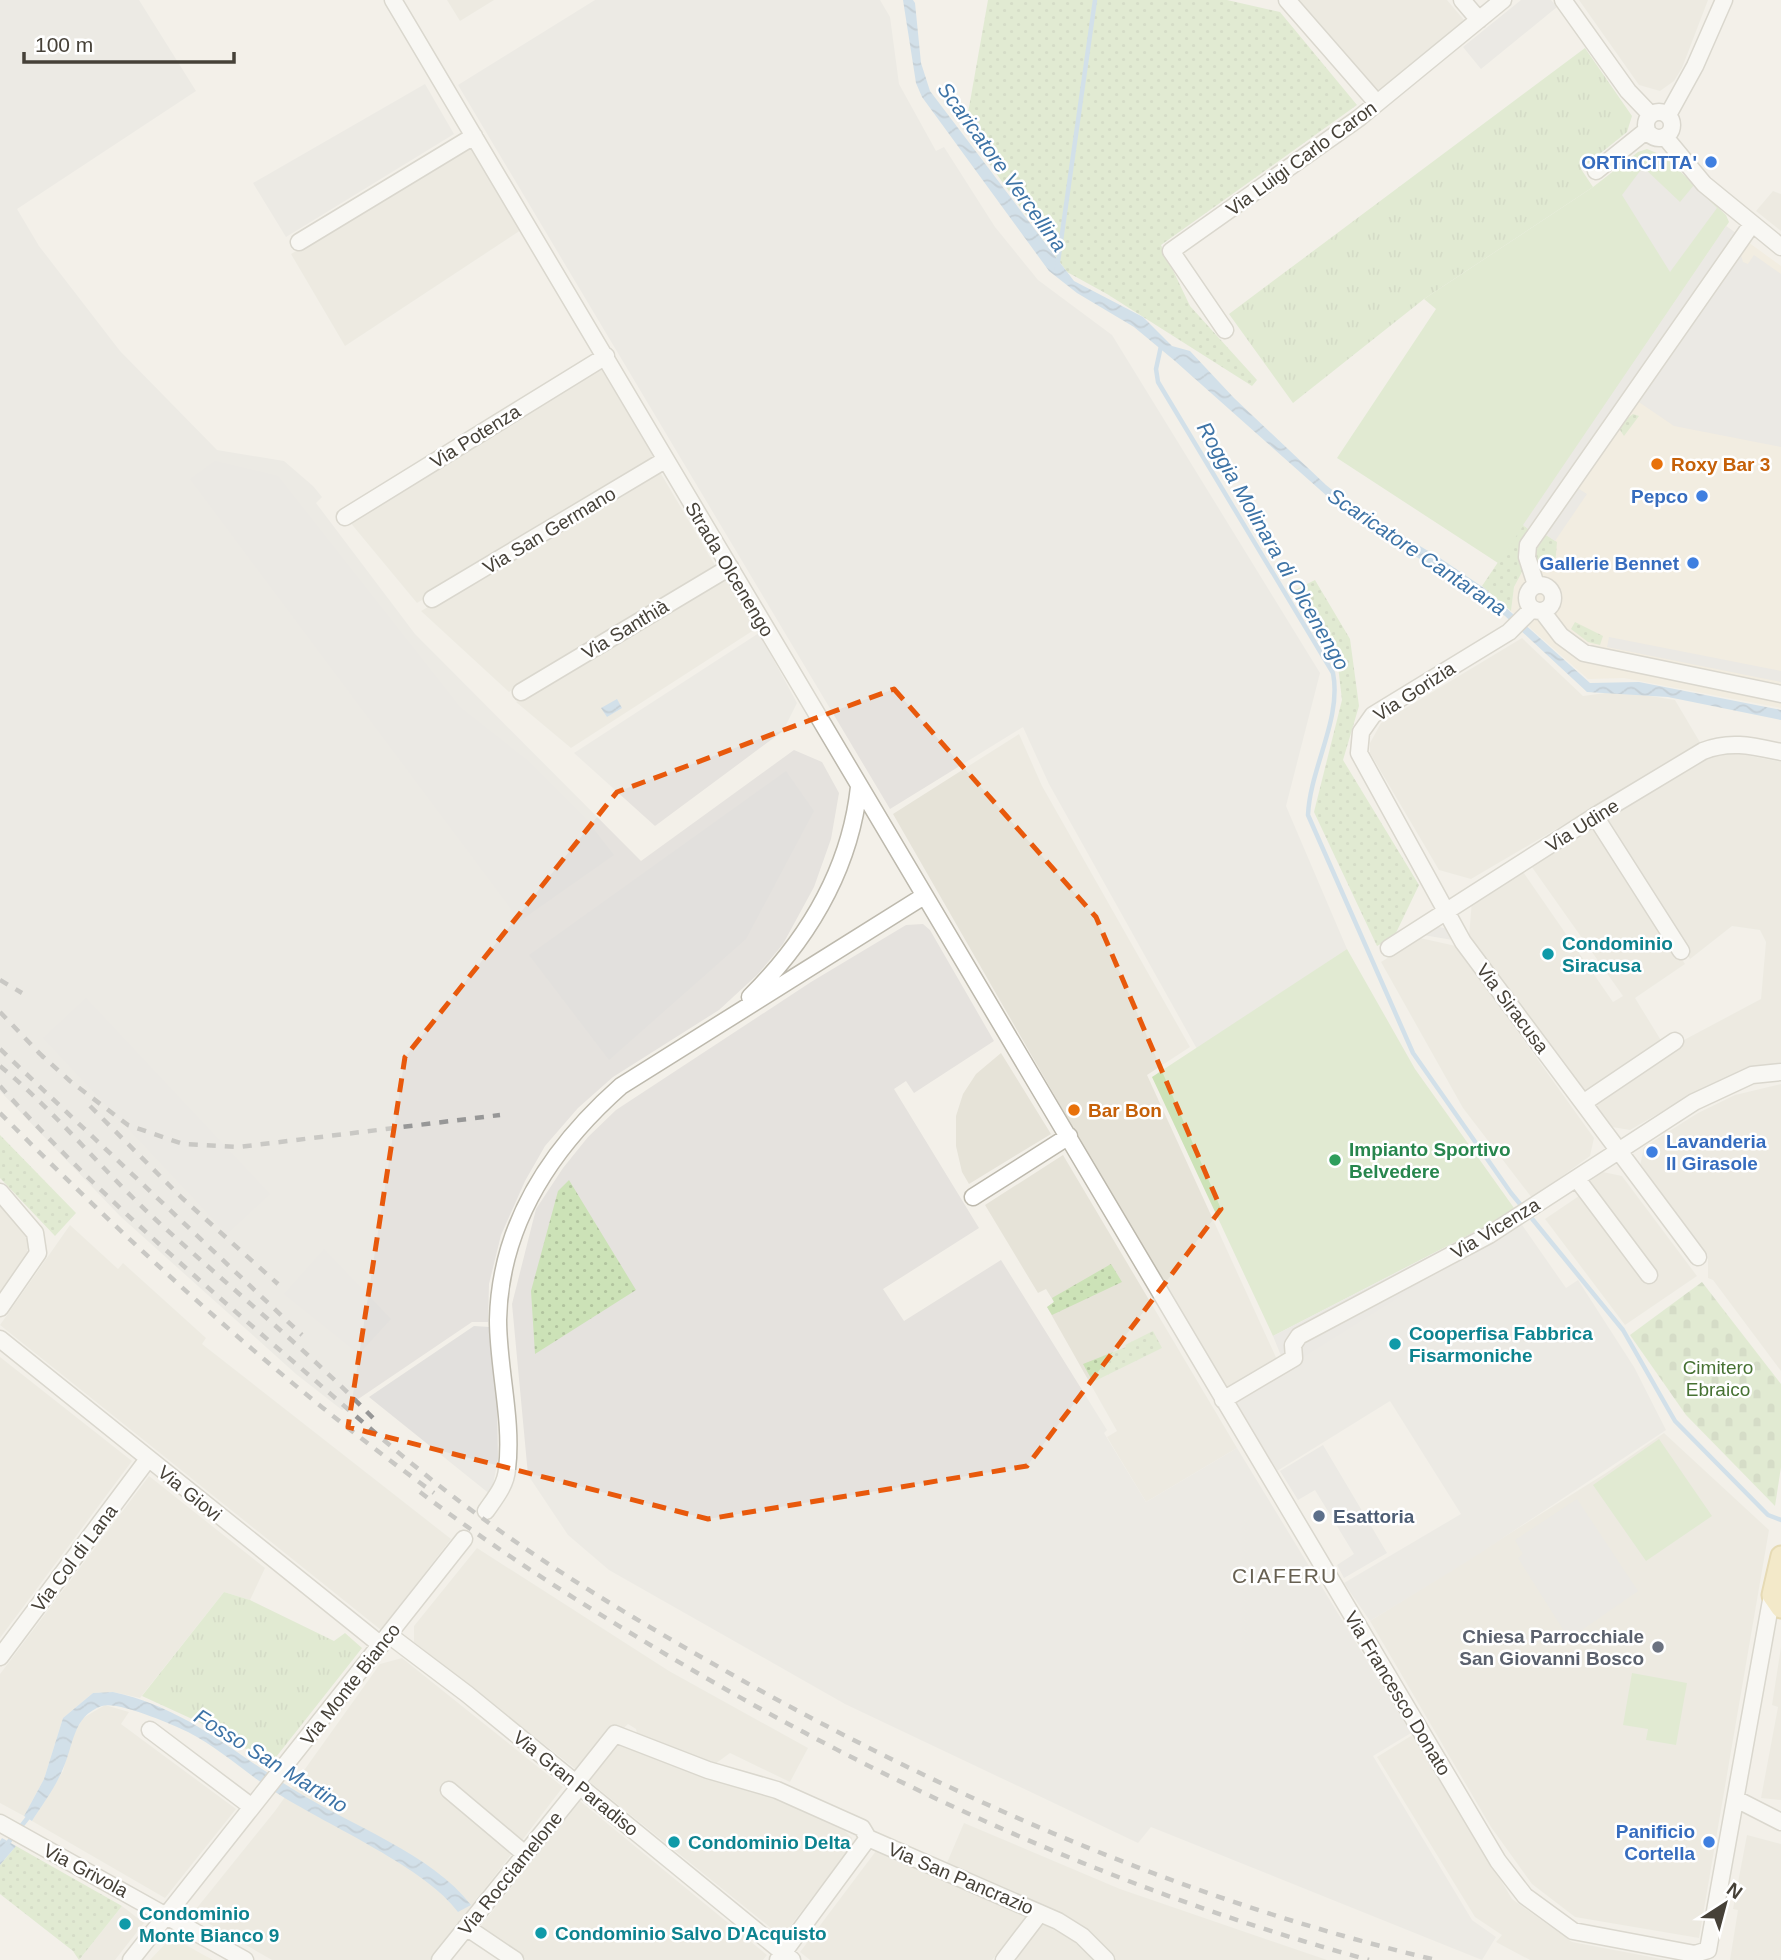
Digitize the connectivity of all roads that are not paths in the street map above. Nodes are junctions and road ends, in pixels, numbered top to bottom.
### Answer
1 (393, 0) edge
2 (1287, 0) edge
3 (1462, 0) edge
4 (1503, 0) edge
5 (1724, 0) edge
6 (1566, 1) edge
7 (1479, 20) junction
8 (1377, 103) junction
9 (1655, 120) junction
10 (474, 136) junction
11 (1596, 171) dead end
12 (1752, 224) junction
13 (299, 242) dead end
14 (1781, 247) edge
15 (1226, 330) dead end
16 (606, 356) junction
17 (665, 460) junction
18 (345, 517) dead end
19 (730, 566) junction
20 (1536, 585) junction
21 (432, 599) dead end
22 (1532, 613) junction
23 (521, 692) dead end
24 (1781, 694) edge
25 (1781, 752) edge
26 (859, 787) junction
27 (1595, 816) junction
28 (923, 895) junction
29 (1447, 910) junction
30 (1389, 948) dead end
31 (1681, 951) dead end
32 (730, 1018) junction
33 (1675, 1041) dead end
34 (1781, 1072) edge
35 (1583, 1103) junction
36 (1069, 1136) junction
37 (1621, 1152) junction
38 (1577, 1180) junction
39 (0, 1192) edge
40 (973, 1197) dead end
41 (1699, 1257) dead end
42 (1649, 1275) dead end
43 (0, 1308) edge
44 (0, 1339) edge
45 (1223, 1400) junction
46 (148, 1459) junction
47 (486, 1511) dead end
48 (464, 1539) dead end
49 (1781, 1556) edge
50 (1777, 1592) edge
51 (1781, 1616) edge
52 (385, 1640) junction
53 (1764, 1642) junction
54 (0, 1657) edge
55 (150, 1730) dead end
56 (615, 1734) joint
57 (578, 1784) junction
58 (449, 1790) dead end
59 (1737, 1799) junction
60 (252, 1807) junction
61 (1781, 1822) edge
62 (5, 1826) edge
63 (868, 1838) junction
64 (525, 1854) junction
65 (1041, 1913) junction
66 (166, 1914) junction
67 (466, 1927) junction
68 (785, 1958) edge
69 (131, 1960) edge
70 (245, 1960) edge
71 (440, 1960) edge
72 (515, 1960) edge
73 (1004, 1960) edge
74 (1106, 1960) edge

1 - 10 street, Strada Olcenengo
2 - 8 street
3 - 7 street
4 - 7 street, Via Luigi Carlo Caron
5 - 9 street
6 - 9 street
7 - 8 street, Via Luigi Carlo Caron
8 - 15 street, Via Luigi Carlo Caron
9 - 11 street
9 - 12 street
10 - 13 street
10 - 16 street, Strada Olcenengo
12 - 14 street
12 - 20 street
16 - 17 street, Strada Olcenengo
16 - 18 street, Via Potenza
17 - 19 street, Strada Olcenengo
17 - 21 street, Via San Germano
19 - 23 street, Via Santhià
19 - 26 street, Strada Olcenengo
20 - 22 street
20 - 22 street
22 - 24 street
22 - 29 street, Via Gorizia
25 - 27 street, Via Udine
26 - 28 street, Strada Olcenengo
26 - 32 street
27 - 29 street, Via Udine
27 - 31 street
28 - 32 street
28 - 36 street, Strada Olcenengo
29 - 30 street, Via Udine
29 - 35 street, Via Siracusa
32 - 47 street
33 - 35 street
34 - 37 street, Via Vicenza
35 - 37 street, Via Siracusa
36 - 40 street
36 - 45 street, Via Francesco Donato
37 - 38 street, Via Vicenza
37 - 41 street, Via Siracusa
38 - 42 street
38 - 45 street, Via Vicenza
39 - 43 street
44 - 46 street, Via Giovi
45 - 59 street, Via Francesco Donato
46 - 52 street, Via Giovi
46 - 54 street, Via Col di Lana
48 - 52 street, Via Monte Bianco
49 - 50 main road
50 - 53 street
51 - 53 street
52 - 57 street, Via Gran Paradiso
52 - 60 street, Via Monte Bianco
53 - 59 street
55 - 60 street
56 - 57 street, Via Rocciamelone
56 - 63 street, Via San Pancrazio
57 - 64 street, Via Rocciamelone
57 - 68 street, Via Gran Paradiso
58 - 64 street
59 - 61 street
60 - 66 street, Via Monte Bianco
62 - 66 street, Via Grivola
63 - 65 street, Via San Pancrazio
63 - 68 street
64 - 67 street, Via Rocciamelone
65 - 73 street
65 - 74 street, Via San Pancrazio
66 - 69 street, Via Monte Bianco
66 - 70 street, Via Grivola
67 - 71 street, Via Rocciamelone
67 - 72 street

